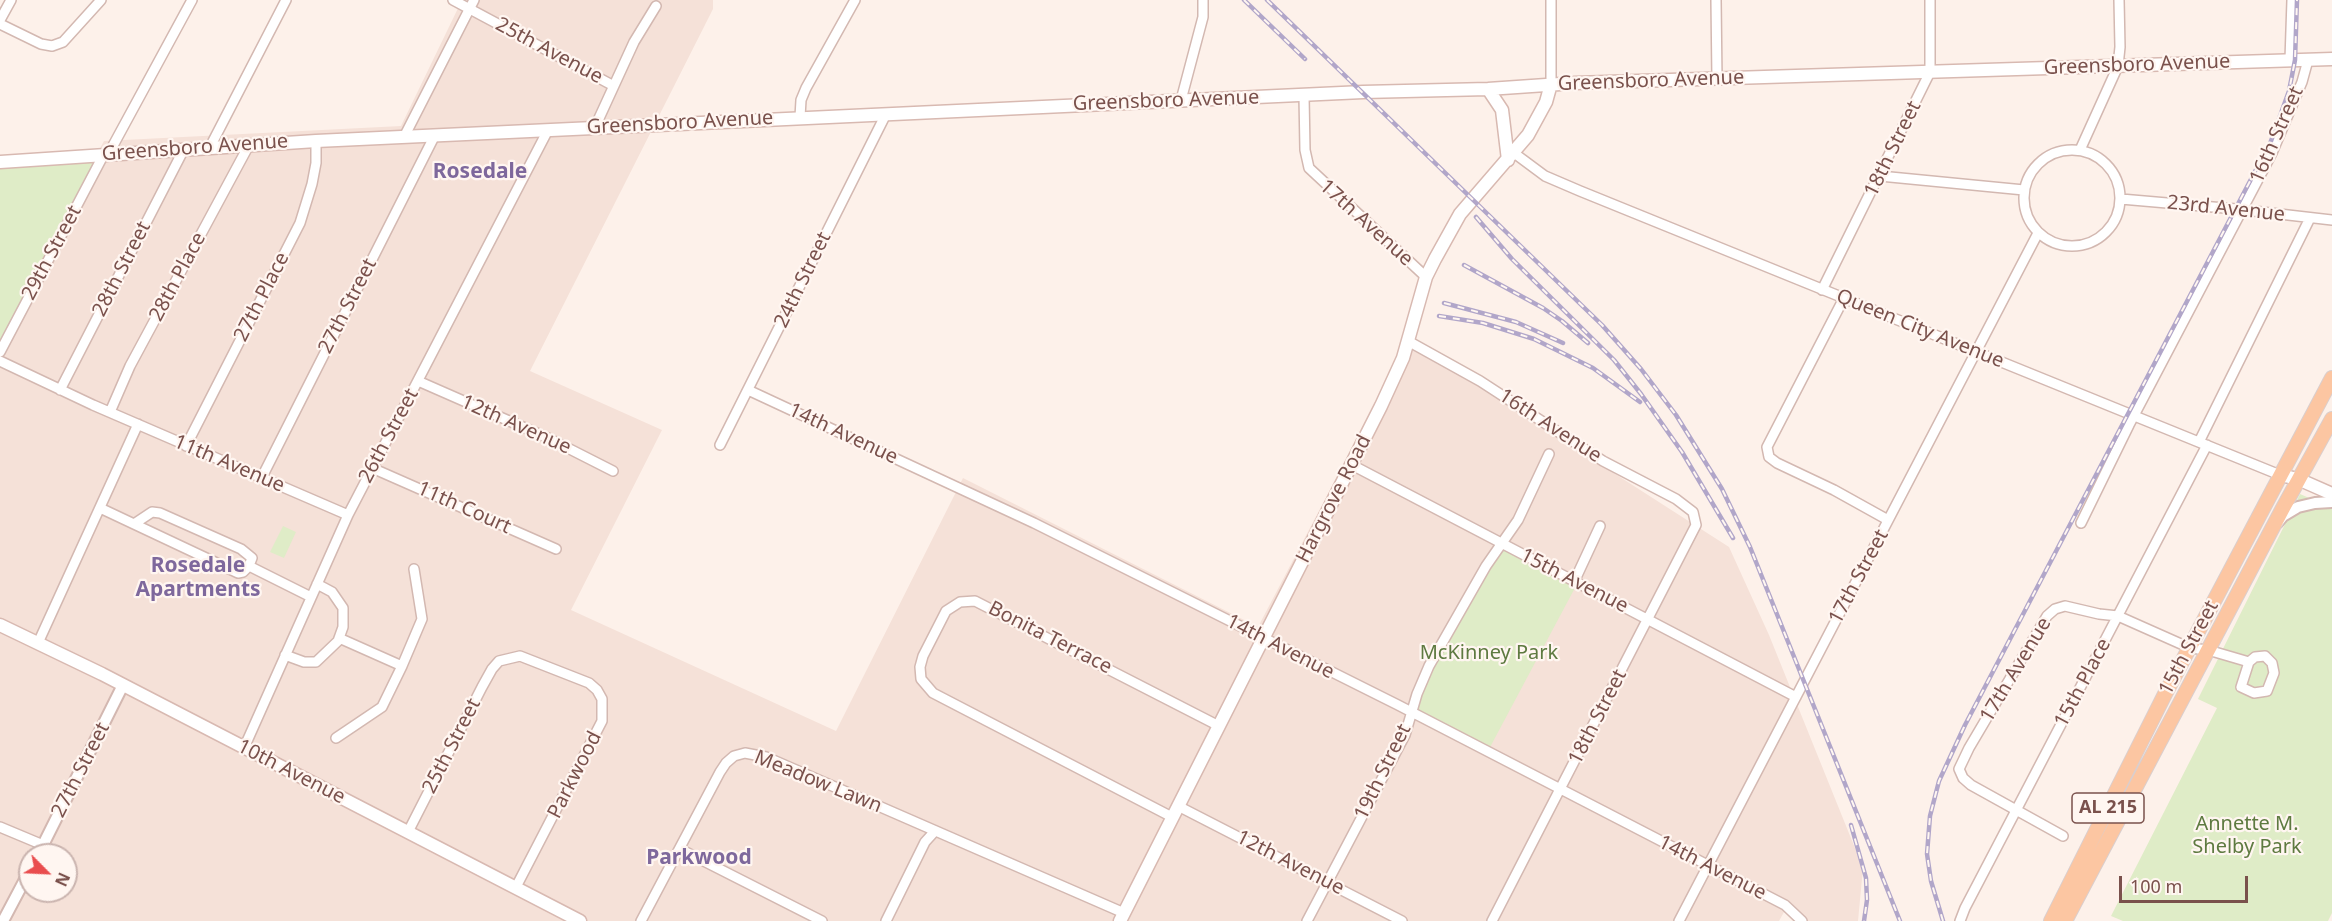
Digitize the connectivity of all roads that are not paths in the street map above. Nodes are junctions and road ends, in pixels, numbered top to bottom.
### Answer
1 (11, 0) edge
2 (101, 0) edge
3 (192, 0) edge
4 (286, 0) edge
5 (453, 0) edge
6 (855, 0) edge
7 (1203, 0) edge
8 (1551, 0) edge
9 (1716, 0) edge
10 (1930, 0) edge
11 (2119, 0) edge
12 (2292, 0) edge
13 (472, 4) edge
14 (656, 6) dead end
15 (0, 22) edge
16 (2332, 59) edge
17 (2290, 60) junction
18 (2308, 60) junction
19 (2118, 66) junction
20 (1930, 72) junction
21 (1717, 79) junction
22 (1551, 84) junction
23 (612, 85) junction
24 (1488, 89) junction
25 (1304, 96) junction
26 (1181, 100) junction
27 (886, 114) junction
28 (800, 117) junction
29 (595, 127) junction
30 (548, 130) junction
31 (435, 135) junction
32 (404, 137) junction
33 (316, 141) junction
34 (249, 145) junction
35 (210, 147) junction
36 (184, 149) junction
37 (2080, 150) junction
38 (107, 154) junction
39 (1511, 156) junction
40 (0, 162) edge
41 (1880, 176) junction
42 (2024, 190) junction
43 (2121, 199) junction
44 (2243, 209) junction
45 (2310, 218) junction
46 (2332, 220) edge
47 (2038, 233) junction
48 (1426, 277) junction
49 (1822, 290) junction
50 (1844, 298) junction
51 (1408, 341) junction
52 (1976, 351) junction
53 (0, 352) edge
54 (0, 362) edge
55 (2332, 378) edge
56 (418, 381) junction
57 (60, 390) junction
58 (748, 390) junction
59 (2328, 392) edge
60 (110, 412) junction
61 (2135, 415) junction
62 (2332, 419) edge
63 (138, 424) junction
64 (2203, 444) junction
65 (720, 445) dead end
66 (186, 446) junction
67 (1549, 454) dead end
68 (1352, 465) junction
69 (372, 468) junction
70 (613, 471) dead end
71 (2280, 475) junction
72 (262, 477) junction
73 (2298, 479) junction
74 (2332, 494) edge
75 (2332, 502) edge
76 (100, 508) junction
77 (1693, 512) joint
78 (348, 515) junction
79 (1888, 520) junction
80 (2081, 523) dead end
81 (134, 524) junction
82 (1600, 526) dead end
83 (2271, 530) junction
84 (1500, 543) junction
85 (556, 549) dead end
86 (249, 566) junction
87 (414, 569) dead end
88 (1574, 582) junction
89 (317, 584) junction
90 (311, 597) junction
91 (2118, 616) junction
92 (1647, 619) junction
93 (0, 625) edge
94 (339, 638) junction
95 (1264, 638) junction
96 (38, 643) junction
97 (2190, 648) junction
98 (2208, 650) junction
99 (285, 655) junction
100 (499, 661) joint
101 (2249, 662) dead end
102 (402, 666) junction
103 (123, 685) junction
104 (1796, 698) junction
105 (1411, 711) junction
106 (1219, 726) junction
107 (336, 738) dead end
108 (244, 748) junction
109 (1562, 788) junction
110 (2017, 810) junction
111 (1175, 811) junction
112 (0, 827) edge
113 (935, 831) junction
114 (408, 832) junction
115 (2063, 836) dead end
116 (28, 843) edge
117 (44, 843) edge
118 (680, 849) junction
119 (1708, 866) junction
120 (1328, 882) junction
121 (516, 887) junction
122 (18, 893) edge
123 (1122, 917) edge
124 (3, 921) edge
125 (580, 921) edge
126 (641, 921) edge
127 (822, 921) edge
128 (886, 921) edge
129 (1307, 921) edge
130 (1402, 921) edge
131 (1492, 921) edge
132 (1679, 921) edge
133 (1802, 921) edge
134 (1960, 921) edge
135 (2051, 921) edge
136 (2065, 921) edge

1 - 15 street
2 - 15 street
3 - 38 street, 29th Street
4 - 35 street
5 - 13 street, 25th Avenue
6 - 28 street
7 - 26 street
8 - 22 street
9 - 21 street
10 - 20 street, 18th Street
11 - 19 street
12 - 17 street, 16th Street
13 - 23 street, 25th Avenue
13 - 32 street
14 - 23 street
16 - 18 main road, Greensboro Avenue
17 - 18 main road, Greensboro Avenue
17 - 19 main road, Greensboro Avenue
18 - 44 street, 16th Street
19 - 20 main road, Greensboro Avenue
19 - 37 street
20 - 21 main road, Greensboro Avenue
20 - 41 street, 18th Street
21 - 22 main road, Greensboro Avenue
22 - 24 main road, Greensboro Avenue
22 - 39 main road, Hargrove Road
23 - 29 street
24 - 25 main road, Greensboro Avenue
24 - 39 main road
25 - 26 main road, Greensboro Avenue
25 - 48 street, 17th Avenue
26 - 27 main road, Greensboro Avenue
27 - 28 main road, Greensboro Avenue
27 - 58 street, 24th Street
28 - 29 main road, Greensboro Avenue
29 - 30 main road, Greensboro Avenue
30 - 31 main road, Greensboro Avenue
30 - 56 street, 26th Street
31 - 32 main road, Greensboro Avenue
31 - 72 street, 27th Street
32 - 33 main road, Greensboro Avenue
33 - 34 main road, Greensboro Avenue
33 - 66 street, 27th Place
34 - 35 main road, Greensboro Avenue
34 - 60 street, 28th Place
35 - 36 main road, Greensboro Avenue
36 - 38 main road, Greensboro Avenue
36 - 57 street, 28th Street
37 - 42 street
37 - 43 street
38 - 40 main road, Greensboro Avenue
38 - 53 street, 29th Street
39 - 48 main road, Hargrove Road
39 - 49 street, Queen City Avenue
41 - 42 street
41 - 49 street, 18th Street
42 - 47 street
43 - 44 street, 23rd Avenue
43 - 47 street
44 - 45 street, 23rd Avenue
44 - 61 street, 16th Street
45 - 46 street, 23rd Avenue
45 - 64 street, 15th Place
47 - 52 street, 17th Street
48 - 51 main road, Hargrove Road
49 - 50 street, Queen City Avenue
50 - 52 street, Queen City Avenue
50 - 79 street
51 - 68 main road, Hargrove Road
51 - 77 street, 16th Avenue
52 - 61 street, Queen City Avenue
52 - 79 street, 17th Street
54 - 57 street
55 - 59 main road, 15th Street / AL 215
56 - 69 street, 26th Street
56 - 70 street, 12th Avenue
57 - 60 street, 11th Avenue
58 - 65 street, 24th Street
58 - 95 street, 14th Avenue
59 - 71 main road, 15th Street / AL 215
60 - 63 street, 11th Avenue
61 - 64 street, Queen City Avenue
61 - 80 street, 16th Street
62 - 73 main road, 15th Street / AL 215
63 - 66 street, 11th Avenue
63 - 76 street
64 - 71 street, Queen City Avenue
64 - 91 street, 15th Place
66 - 72 street, 11th Avenue
67 - 84 street, 19th Street
68 - 84 street, 15th Avenue
68 - 95 main road, Hargrove Road
69 - 78 street, 26th Street
69 - 85 street, 11th Court
71 - 73 main road, Queen City Avenue
71 - 97 main road, 15th Street / AL 215
72 - 78 street, 11th Avenue
73 - 74 main road, Queen City Avenue
73 - 83 main road, 15th Street / AL 215
75 - 83 street
76 - 81 street
76 - 96 street
77 - 92 street, 18th Street
78 - 89 street, 26th Street
79 - 104 street, 17th Street
81 - 86 street
81 - 86 street
82 - 88 street
83 - 98 main road, 15th Street / AL 215
84 - 88 street, 15th Avenue
84 - 105 street, 19th Street
86 - 90 street
87 - 102 street
88 - 92 street, 15th Avenue
89 - 90 street, 26th Street
89 - 94 street
90 - 99 street, 26th Street
91 - 97 street, 17th Avenue
91 - 110 street, 15th Place
91 - 110 street, 17th Avenue
92 - 104 street, 15th Avenue
92 - 109 street, 18th Street
93 - 96 main road, 10th Avenue
94 - 99 street
94 - 102 street
95 - 105 street, 14th Avenue
95 - 106 main road, Hargrove Road
96 - 103 main road, 10th Avenue
97 - 98 street, 17th Avenue
97 - 135 main road, 15th Street / AL 215
98 - 101 street, 17th Avenue
98 - 136 main road, 15th Street / AL 215
99 - 108 street, 26th Street
100 - 114 street, 25th Street
100 - 121 street, Parkwood
102 - 107 street
103 - 108 main road, 10th Avenue
103 - 117 street, 27th Street
104 - 119 street, 17th Street
105 - 109 street, 14th Avenue
105 - 120 street, 19th Street
106 - 111 main road, Hargrove Road
106 - 111 street, Bonita Terrace
108 - 114 main road, 10th Avenue
109 - 119 street, 14th Avenue
109 - 131 street, 18th Street
110 - 115 street
110 - 134 street, 15th Place
111 - 120 street, 12th Avenue
111 - 123 main road, Hargrove Road
112 - 116 street
113 - 118 street, Meadow Lawn
113 - 123 street, Meadow Lawn
113 - 128 street
114 - 121 main road, 10th Avenue
118 - 126 street, Meadow Lawn
118 - 127 street
119 - 132 street, 17th Street
119 - 133 street, 14th Avenue
120 - 129 street, 19th Street
120 - 130 street, 12th Avenue
121 - 125 main road, 10th Avenue
122 - 124 street

